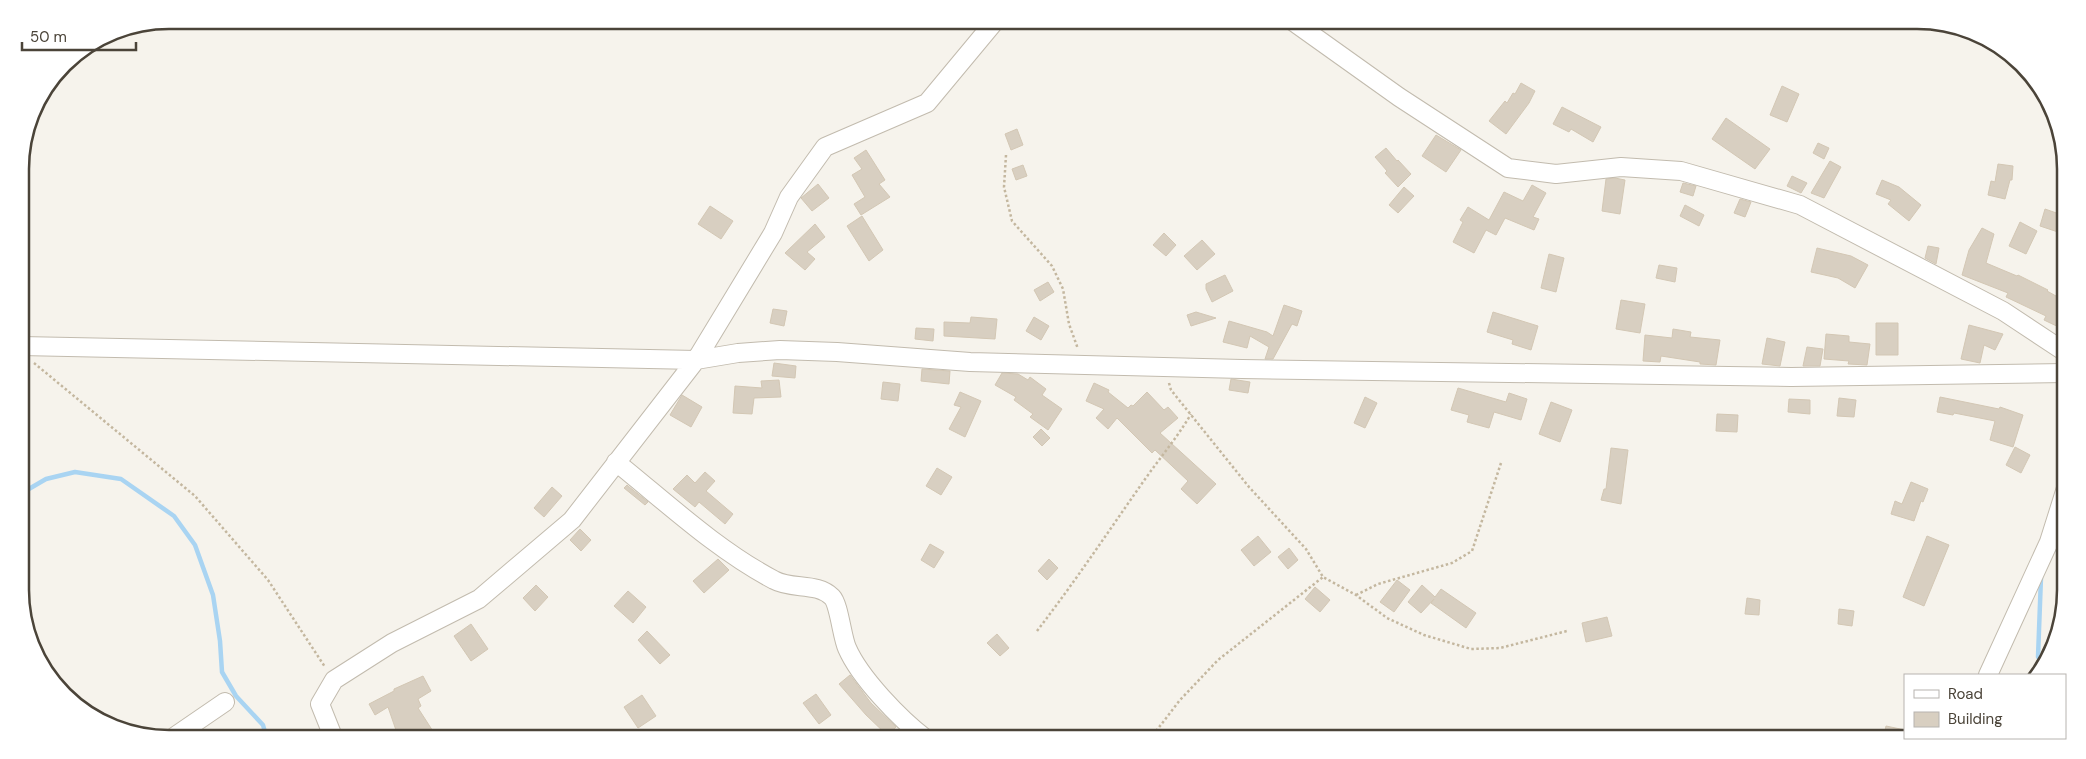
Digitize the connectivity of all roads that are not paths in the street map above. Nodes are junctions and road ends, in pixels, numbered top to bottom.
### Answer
1 (989, 29) edge
2 (1304, 29) edge
3 (2057, 347) edge
4 (29, 352) edge
5 (696, 360) junction
6 (2057, 373) edge
7 (616, 462) junction
8 (2057, 517) edge
9 (1988, 674) edge
10 (225, 702) dead end
11 (185, 730) edge
12 (330, 730) edge
13 (914, 730) edge

1 - 5 street
2 - 3 street
4 - 5 street
5 - 6 street
5 - 7 street
7 - 12 street
7 - 13 street
8 - 9 street
10 - 11 street

